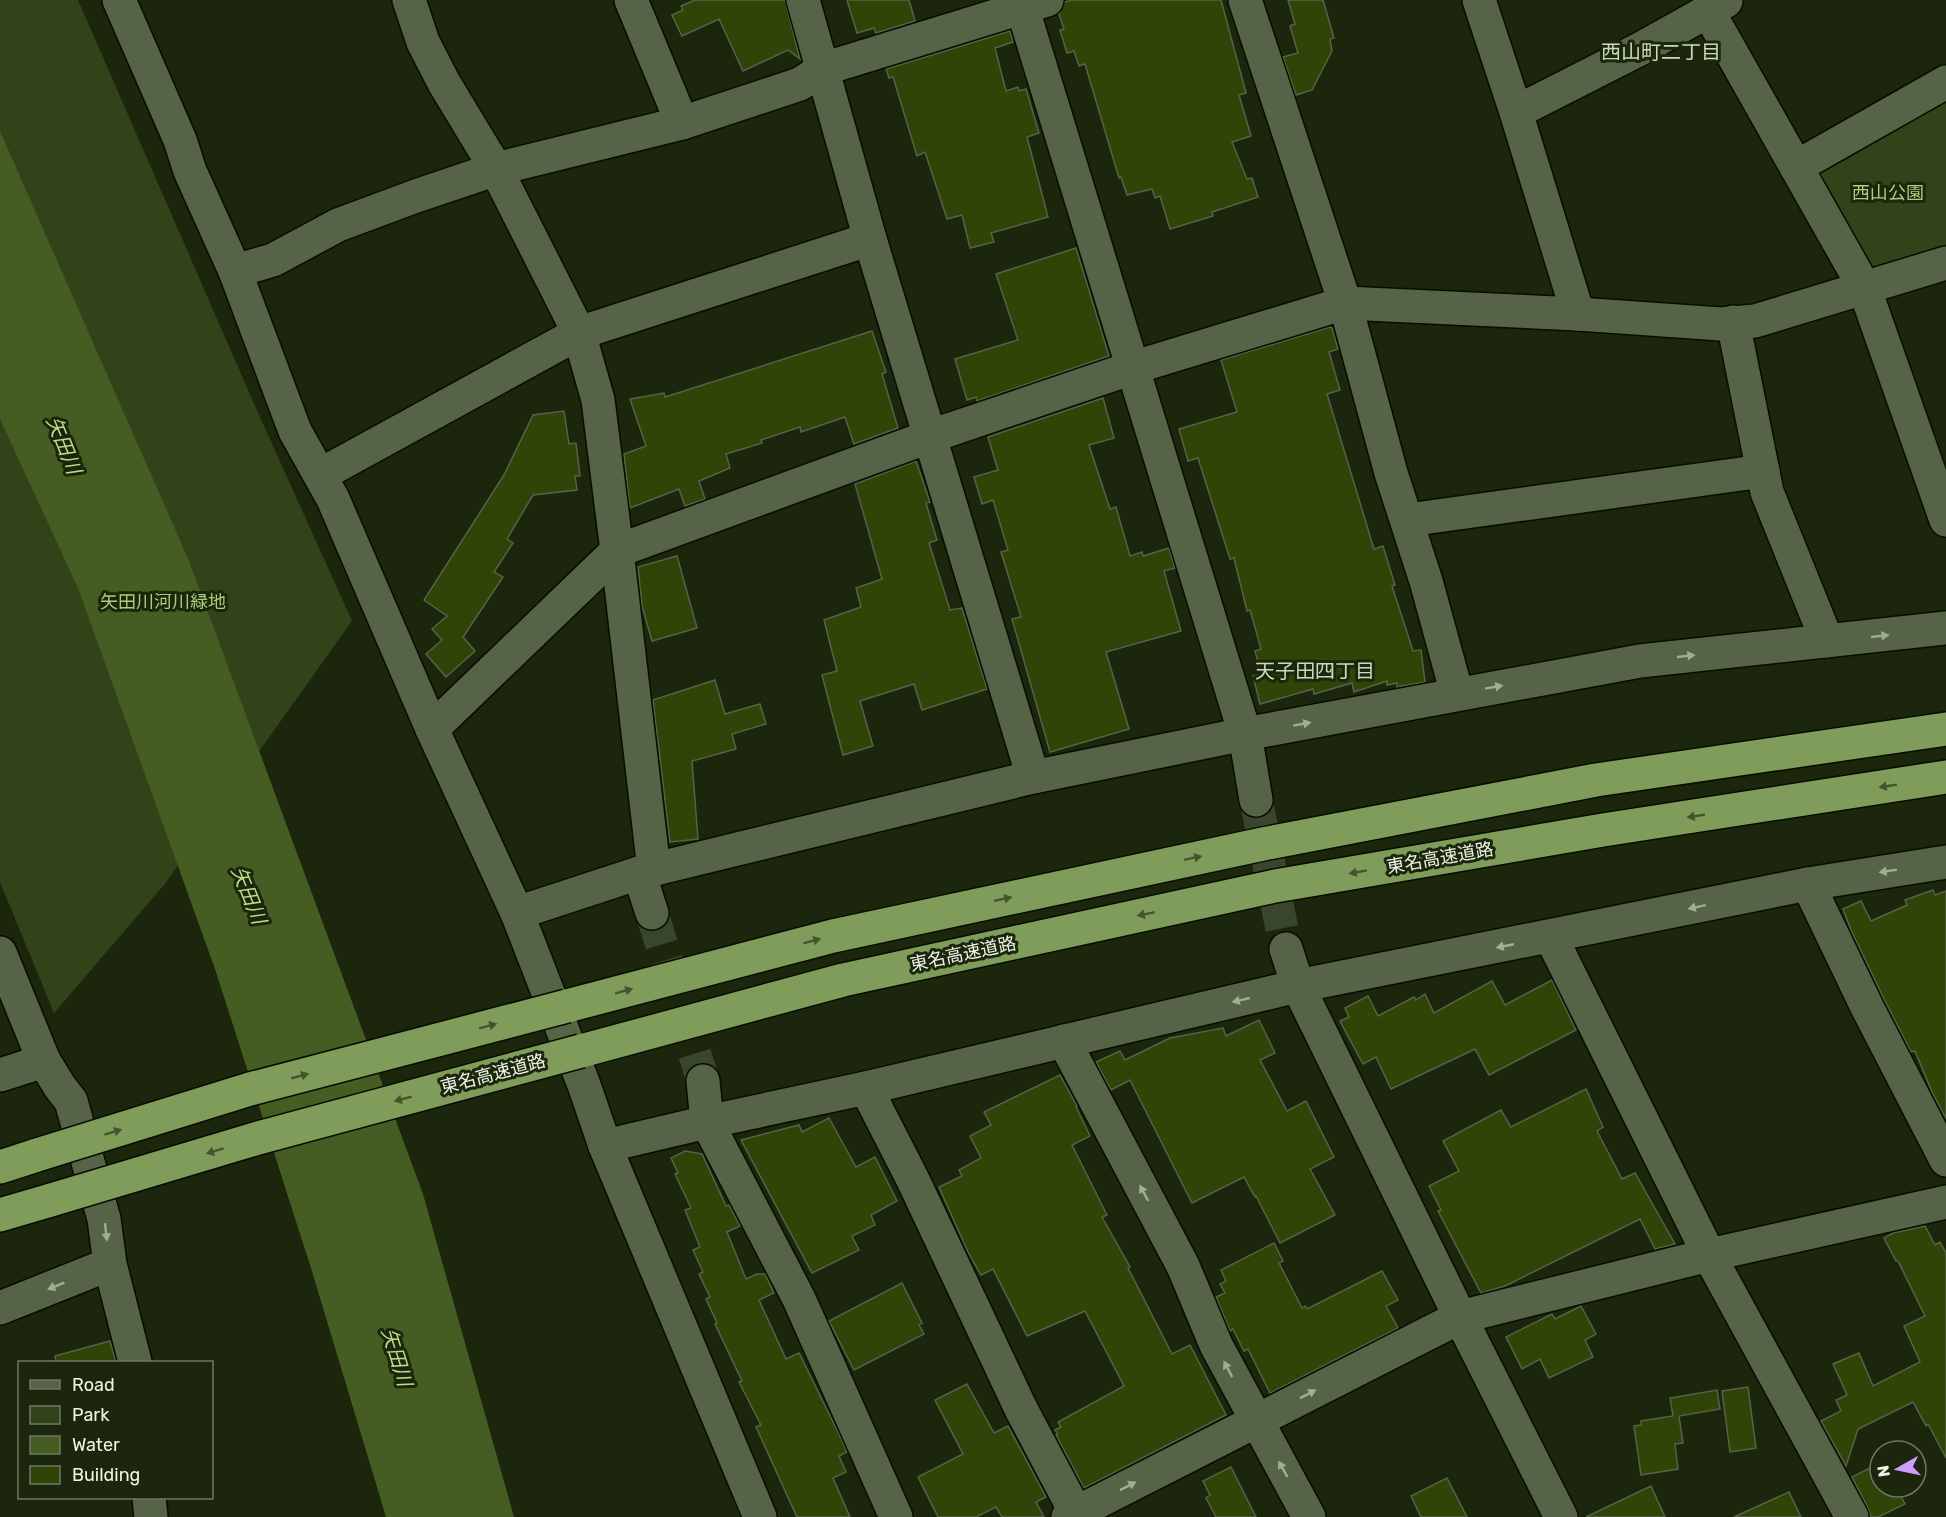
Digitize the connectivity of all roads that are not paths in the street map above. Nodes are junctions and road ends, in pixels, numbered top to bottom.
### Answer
1 (119, 0) edge
2 (409, 0) edge
3 (631, 0) edge
4 (803, 0) edge
5 (1245, 0) edge
6 (1479, 0) edge
7 (1030, 3) edge
8 (1718, 6) edge
9 (823, 69) junction
10 (1946, 82) edge
11 (1516, 112) junction
12 (682, 123) junction
13 (1796, 167) junction
14 (496, 169) junction
15 (870, 239) junction
16 (1946, 263) edge
17 (235, 271) junction
18 (1864, 287) junction
19 (1345, 303) junction
20 (1578, 314) junction
21 (1733, 322) junction
22 (579, 333) junction
23 (1131, 368) junction
24 (931, 436) junction
25 (1763, 471) junction
26 (320, 475) junction
27 (1408, 520) junction
28 (1946, 520) edge
29 (617, 550) junction
30 (1946, 628) edge
31 (1827, 641) junction
32 (1457, 694) junction
33 (432, 729) junction
34 (1946, 729) edge
35 (1245, 734) junction
36 (1033, 777) junction
37 (1946, 777) edge
38 (1256, 800) tunnel mouth
39 (1946, 862) edge
40 (646, 872) junction
41 (1808, 884) junction
42 (652, 912) tunnel mouth
43 (517, 913) junction
44 (1551, 937) junction
45 (1286, 949) tunnel mouth
46 (0, 953) edge
47 (1298, 986) junction
48 (1064, 1041) junction
49 (44, 1061) junction
50 (0, 1074) edge
51 (703, 1081) tunnel mouth
52 (866, 1088) junction
53 (707, 1122) junction
54 (605, 1146) junction
55 (1946, 1160) edge
56 (0, 1167) edge
57 (1946, 1202) edge
58 (0, 1215) edge
59 (1709, 1255) junction
60 (110, 1264) junction
61 (0, 1308) edge
62 (1460, 1317) junction
63 (135, 1361) edge
64 (1256, 1420) junction
65 (149, 1499) edge
66 (1072, 1515) edge
67 (151, 1517) edge
68 (760, 1517) edge
69 (896, 1517) edge
70 (1309, 1517) edge
71 (1561, 1517) edge
72 (1852, 1517) edge

1 - 17 street
2 - 14 street
3 - 12 street
4 - 9 street
5 - 19 street
6 - 11 street
7 - 9 street
7 - 23 street
8 - 11 street
8 - 13 street
9 - 12 street
9 - 15 street
10 - 13 street
11 - 20 street
12 - 14 street
13 - 18 street
14 - 17 street
14 - 22 street
15 - 22 street
15 - 24 street
16 - 18 street
17 - 26 street
18 - 21 street
18 - 28 street
19 - 20 street
19 - 23 street
19 - 27 street
20 - 21 street
21 - 25 street
22 - 26 street
22 - 29 street
23 - 24 street
23 - 35 street
24 - 29 street
24 - 36 street
25 - 27 street
25 - 31 street
26 - 33 street
27 - 32 street
29 - 33 street
29 - 40 street
31 -> 30 street
32 -> 31 street
35 -> 32 street
33 - 43 street
56 -> 34 highway, bridge
35 - 36 street
35 - 38 street
36 - 40 street
37 -> 58 highway, 東名高速道路, bridge
39 -> 41 street
40 - 42 street
40 - 43 street
41 -> 44 street
41 - 55 street
43 - 54 street
44 -> 47 street
44 - 59 street
45 - 47 street
46 - 49 street
47 -> 48 street
47 - 62 street
48 - 52 street
64 -> 48 street
49 - 50 street
49 -> 60 street
51 - 53 street
52 - 53 street
52 - 66 street
53 - 54 street
53 - 69 street
54 - 68 street
57 - 59 street
59 - 62 street
59 - 72 street
60 -> 61 street
60 - 63 street
64 -> 62 street
62 - 71 street
66 -> 64 street
70 -> 64 street
65 - 67 street

